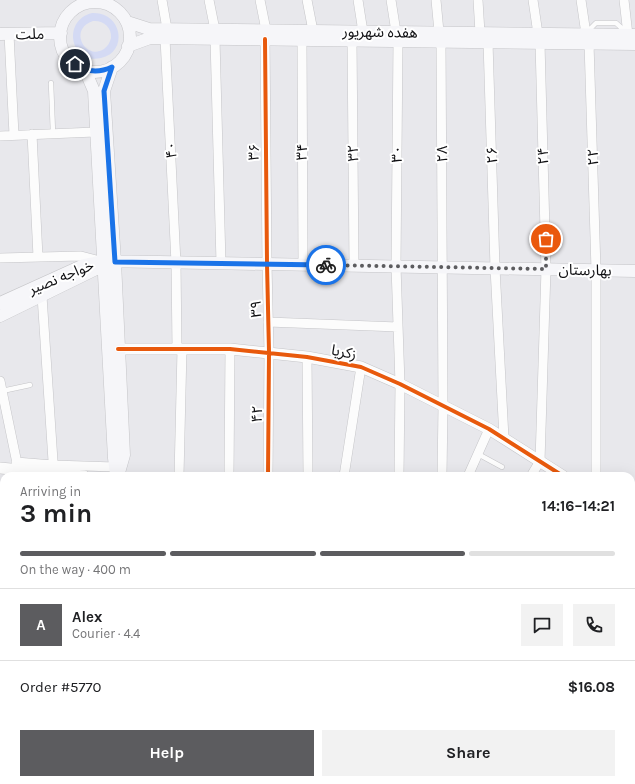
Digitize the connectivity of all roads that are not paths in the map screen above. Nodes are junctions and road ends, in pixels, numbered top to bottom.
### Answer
1 (162, 0) edge
2 (209, 0) edge
3 (260, 0) edge
4 (307, 0) edge
5 (358, 0) edge
6 (391, 0) edge
7 (436, 0) edge
8 (478, 0) edge
9 (533, 0) edge
10 (581, 0) edge
11 (624, 0) edge
12 (80, 3) edge
13 (109, 3) edge
14 (127, 22) junction
15 (313, 31) junction
16 (363, 32) junction
17 (61, 33) junction
18 (480, 33) junction
19 (5, 34) edge
20 (166, 34) junction
21 (215, 34) junction
22 (265, 35) junction
23 (397, 36) junction
24 (440, 37) junction
25 (539, 38) junction
26 (633, 38) edge
27 (587, 39) junction
28 (302, 40) junction
29 (352, 40) junction
30 (488, 42) junction
31 (128, 46) junction
32 (112, 67) junction
33 (85, 70) junction
34 (51, 83) dead end
35 (95, 132) junction
36 (53, 133) junction
37 (32, 134) junction
38 (14, 135) junction
39 (0, 136) edge
40 (38, 257) junction
41 (0, 258) edge
42 (109, 261) junction
43 (176, 263) junction
44 (221, 263) junction
45 (266, 264) junction
46 (303, 265) junction
47 (354, 266) junction
48 (396, 266) junction
49 (442, 267) junction
50 (495, 268) junction
51 (86, 269) junction
52 (546, 269) junction
53 (596, 270) junction
54 (635, 271) edge
55 (42, 296) junction
56 (0, 303) edge
57 (0, 316) edge
58 (268, 322) junction
59 (398, 327) junction
60 (118, 349) junction
61 (179, 349) junction
62 (230, 349) junction
63 (269, 352) junction
64 (307, 357) junction
65 (361, 368) junction
66 (400, 384) junction
67 (30, 385) dead end
68 (1, 388) edge
69 (443, 406) junction
70 (489, 429) junction
71 (504, 438) junction
72 (478, 454) junction
73 (540, 461) junction
74 (17, 466) junction
75 (502, 466) dead end
76 (0, 468) edge
77 (54, 471) edge
78 (85, 472) edge
79 (116, 472) edge
80 (116, 472) edge
81 (179, 472) edge
82 (229, 472) edge
83 (268, 472) edge
84 (308, 472) edge
85 (345, 472) edge
86 (399, 472) edge
87 (442, 472) edge
88 (470, 472) edge
89 (533, 472) edge
90 (557, 472) edge
91 (596, 472) edge

1 - 20 street
2 - 21 street
3 - 22 street, ۳۶
4 - 15 street
5 - 16 street
6 - 23 street, ۳۰
7 - 24 street, ۲۸
8 - 18 street
9 - 25 street, ۲۴
10 - 27 street, ۲۲
11 - 26 street
12 - 13 main road
12 - 17 main road
13 - 14 main road
14 - 20 main road, هفده شهریور
14 - 31 main road
15 - 16 main road, هفده شهریور
15 - 22 main road, هفده شهریور
16 - 23 main road, هفده شهریور
17 - 19 main road, ملت
17 - 33 main road
18 - 24 main road, هفده شهریور
18 - 25 main road, هفده شهریور
19 - 38 street
20 - 21 main road, هفده شهریور
20 - 31 main road, هفده شهریور
20 - 43 street, ۴۰
21 - 22 main road, هفده شهریور
21 - 44 street
22 - 28 main road, هفده شهریور
22 - 45 street, ۳۶
23 - 24 main road, هفده شهریور
23 - 29 main road, هفده شهریور
23 - 48 street, ۳۰
24 - 30 main road, هفده شهریور
24 - 49 street, ۲۸
25 - 27 main road, هفده شهریور
25 - 30 main road, هفده شهریور
25 - 52 street, ۲۴
26 - 27 main road, هفده شهریور
27 - 53 street, ۲۲
28 - 29 main road, هفده شهریور
28 - 46 street, ۳۴
29 - 47 street, ۳۲
30 - 50 street, ۲۶
31 - 32 main road
32 - 33 main road
32 - 42 main road
33 - 35 main road
34 - 36 lane
35 - 36 street
35 - 42 main road
36 - 37 street
37 - 38 street
37 - 40 street
38 - 39 street
40 - 41 street
40 - 42 street
42 - 43 main road, بهارستان
42 - 51 main road, خواجه نصیر
42 - 60 main road
42 - 79 main road
43 - 44 main road, بهارستان
43 - 61 street, ۴۰
44 - 45 main road, بهارستان
45 - 46 main road, بهارستان
45 - 58 street, ۳۹
46 - 47 main road, بهارستان
47 - 48 main road, بهارستان
48 - 49 main road, بهارستان
48 - 59 street, ۳۰
49 - 50 main road, بهارستان
49 - 69 street, ۲۸
50 - 52 main road, بهارستان
50 - 71 street, ۲۶
51 - 55 main road, خواجه نصیر
51 - 56 main road, خواجه نصیر
52 - 53 main road, بهارستان
52 - 73 street, ۲۴
53 - 54 main road, بهارستان
53 - 91 street, ۲۲
55 - 57 main road, خواجه نصیر
55 - 77 street
58 - 59 street
58 - 63 street, ۳۹
59 - 66 street, ۳۰
60 - 61 street, زکریا
60 - 80 main road
61 - 62 street, زکریا
61 - 81 street, ۴۰
62 - 63 street, زکریا
62 - 82 street
63 - 64 street, زکریا
63 - 83 street, ۴۲
64 - 65 street, زکریا
64 - 84 street
65 - 66 street, زکریا
65 - 85 street
66 - 69 street, زکریا
66 - 86 street
67 - 68 lane
68 - 74 street
69 - 70 street, زکریا
69 - 87 street
70 - 71 street, زکریا
70 - 72 street
71 - 73 street, زکریا
72 - 75 lane
72 - 88 street
73 - 89 street
73 - 90 street, زکریا
74 - 76 street
74 - 77 street
77 - 78 street

